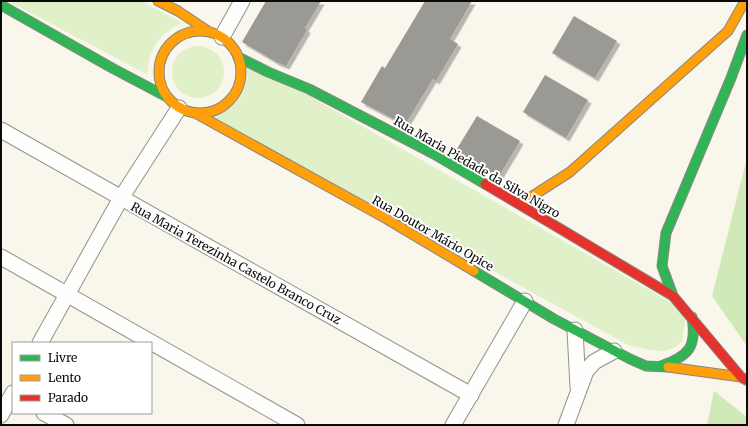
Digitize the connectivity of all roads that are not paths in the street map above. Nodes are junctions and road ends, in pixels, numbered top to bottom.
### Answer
1 (158, 1) edge
2 (242, 1) edge
3 (745, 1) edge
4 (1, 4) edge
5 (208, 31) junction
6 (747, 35) edge
7 (222, 37) junction
8 (238, 57) junction
9 (167, 97) junction
10 (179, 108) junction
11 (195, 113) junction
12 (1, 130) edge
13 (121, 198) junction
14 (520, 204) junction
15 (1, 257) edge
16 (66, 294) junction
17 (673, 296) junction
18 (525, 301) junction
19 (692, 317) junction
20 (575, 330) junction
21 (41, 342) edge
22 (151, 342) edge
23 (152, 343) edge
24 (614, 351) junction
25 (661, 366) junction
26 (744, 379) edge
27 (578, 391) junction
28 (10, 393) edge
29 (471, 395) junction
30 (46, 414) edge
31 (1, 415) edge
32 (66, 425) edge
33 (297, 425) edge
34 (453, 425) edge
35 (566, 425) edge

1 - 5 street
2 - 7 street
3 - 14 street
4 - 9 street
5 - 7 street
5 - 9 street
6 - 17 street
7 - 8 street
8 - 11 street
8 - 14 street, Rua Maria Piedade da Silva Nigro
9 - 10 street
10 - 11 street
10 - 13 street
11 - 18 street, Rua Doutor Mário Opice
12 - 13 street, Rua Maria Terezinha Castelo Branco Cruz
13 - 16 street
13 - 29 street, Rua Maria Terezinha Castelo Branco Cruz
14 - 17 street, Rua Maria Piedade da Silva Nigro
15 - 16 street
16 - 21 street
16 - 22 street
17 - 19 street, Rua Maria Piedade da Silva Nigro
18 - 20 street, Rua Doutor Mário Opice
18 - 29 street
19 - 25 street
19 - 26 street, Rua Maria Piedade da Silva Nigro
20 - 24 street, Rua Doutor Mário Opice
20 - 27 street
23 - 33 street
24 - 25 street, Rua Doutor Mário Opice
24 - 27 street
25 - 26 street, Rua Doutor Mário Opice
27 - 35 street
28 - 31 street
29 - 34 street
30 - 32 street

